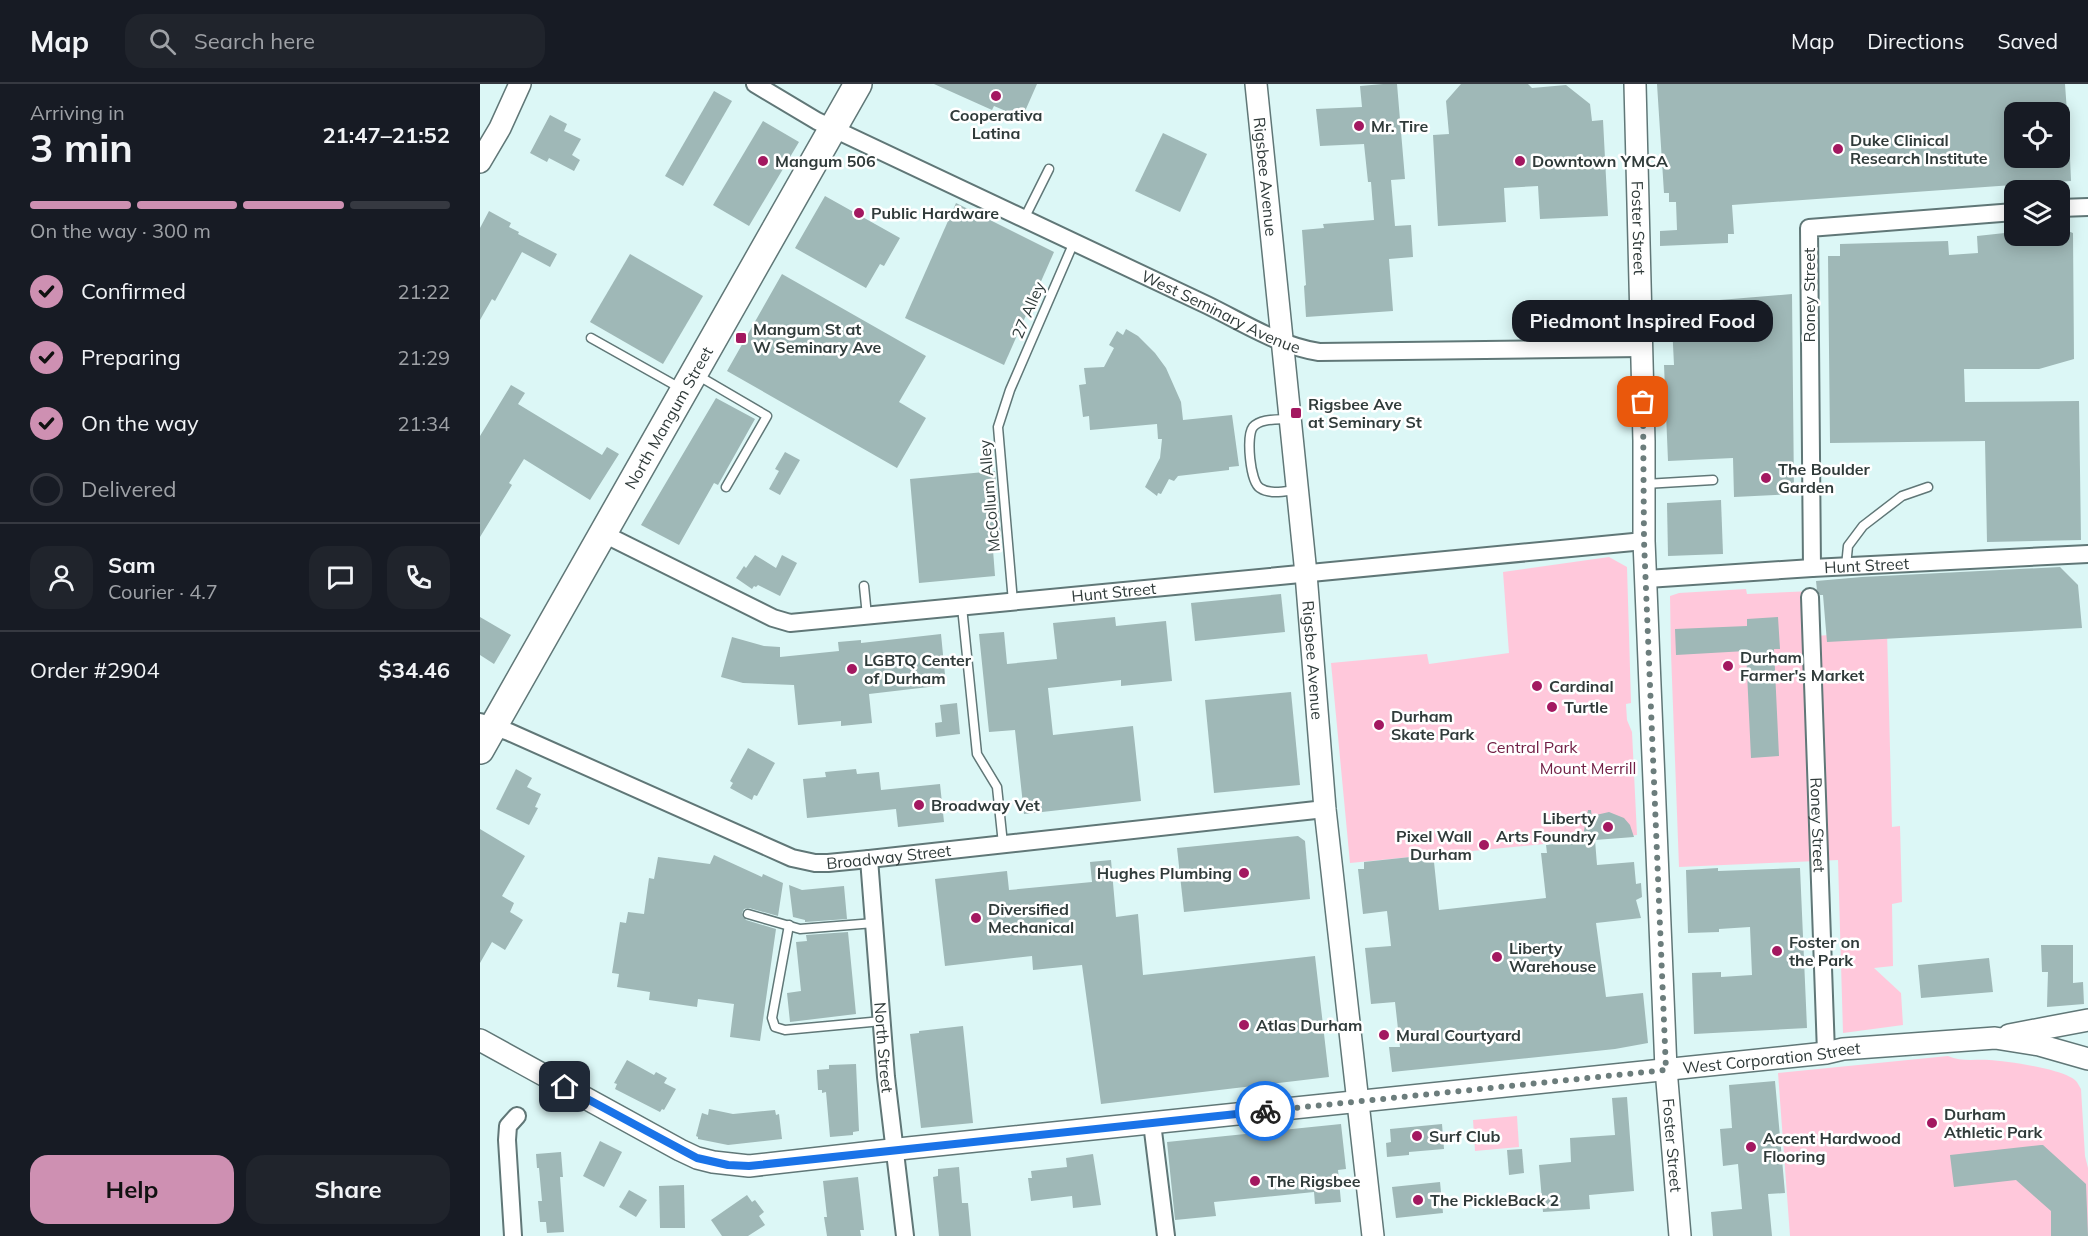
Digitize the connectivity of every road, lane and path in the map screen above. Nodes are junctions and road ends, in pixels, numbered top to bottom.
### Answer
1 (520, 84) edge
2 (755, 84) edge
3 (858, 84) edge
4 (1256, 84) edge
5 (1635, 84) edge
6 (834, 129) junction
7 (480, 162) edge
8 (1049, 169) dead end
9 (2088, 207) edge
10 (2070, 208) edge
11 (2004, 213) edge
12 (1024, 219) junction
13 (1074, 242) junction
14 (591, 338) dead end
15 (1282, 342) junction
16 (1642, 348) junction
17 (689, 382) junction
18 (1010, 390) joint
19 (1290, 418) junction
20 (1713, 480) dead end
21 (1644, 484) junction
22 (726, 487) dead end
23 (1928, 487) dead end
24 (1298, 490) junction
25 (602, 533) junction
26 (1644, 541) junction
27 (2088, 554) edge
28 (1846, 566) junction
29 (1812, 568) junction
30 (1306, 574) junction
31 (1647, 579) junction
32 (864, 586) dead end
33 (1810, 597) dead end
34 (1013, 602) junction
35 (962, 607) junction
36 (867, 616) junction
37 (487, 724) edge
38 (480, 750) edge
39 (1325, 809) junction
40 (1003, 844) junction
41 (869, 859) junction
42 (748, 914) dead end
43 (874, 923) junction
44 (789, 925) junction
45 (2088, 1020) edge
46 (882, 1022) junction
47 (1995, 1038) junction
48 (480, 1040) edge
49 (1826, 1053) junction
50 (2088, 1059) edge
51 (1666, 1070) junction
52 (1358, 1101) junction
53 (517, 1116) dead end
54 (1152, 1122) junction
55 (895, 1149) junction
56 (513, 1236) edge
57 (905, 1236) edge
58 (1166, 1236) edge
59 (1374, 1236) edge
60 (1680, 1236) edge

1 - 7 street
2 - 6 street, West Seminary Avenue
3 - 6 main road, North Mangum Street
4 - 15 street, Rigsbee Avenue
5 - 16 street, Foster Street
6 - 12 street, West Seminary Avenue
6 - 17 main road, North Mangum Street
8 - 12 lane
9 - 10 street
11 - 29 street, Roney Street
12 - 13 street, West Seminary Avenue
13 - 15 street, West Seminary Avenue
13 - 18 lane, 27 Alley
14 - 17 lane
15 - 16 street, West Seminary Avenue
15 - 19 street, Rigsbee Avenue
16 - 21 street, Foster Street
17 - 22 lane
17 - 25 main road, North Mangum Street
18 - 34 lane, McCollum Alley
19 - 24 street, Rigsbee Avenue
19 - 24 lane
20 - 21 lane
21 - 26 street, Foster Street
23 - 28 lane
24 - 30 street, Rigsbee Avenue
25 - 36 street, Hunt Street
25 - 37 main road, North Mangum Street
26 - 30 street, Hunt Street
26 - 31 street, Foster Street
27 - 28 street, Hunt Street
28 - 29 street, Hunt Street
29 - 31 street, Hunt Street
30 - 34 street, Hunt Street
30 - 39 street, Rigsbee Avenue
31 - 51 street, Foster Street
32 - 36 lane
33 - 49 street, Roney Street
34 - 35 street, Hunt Street
35 - 36 street, Hunt Street
35 - 40 lane
37 - 38 main road, North Mangum Street
37 - 41 street, Broadway Street
39 - 40 street, Broadway Street
39 - 52 street, Rigsbee Avenue
40 - 41 street, Broadway Street
41 - 43 street, North Street
42 - 44 lane
43 - 44 lane
43 - 46 street, North Street
44 - 46 lane
45 - 47 street
46 - 55 street, North Street
47 - 49 street, West Corporation Street
47 - 50 street, West Corporation Street
48 - 55 street, West Corporation Street
49 - 51 street, West Corporation Street
51 - 52 street, West Corporation Street
51 - 60 street, Foster Street
52 - 54 street, West Corporation Street
52 - 59 street, Rigsbee Avenue
53 - 56 street
54 - 55 street, West Corporation Street
54 - 58 street
55 - 57 street, North Street

